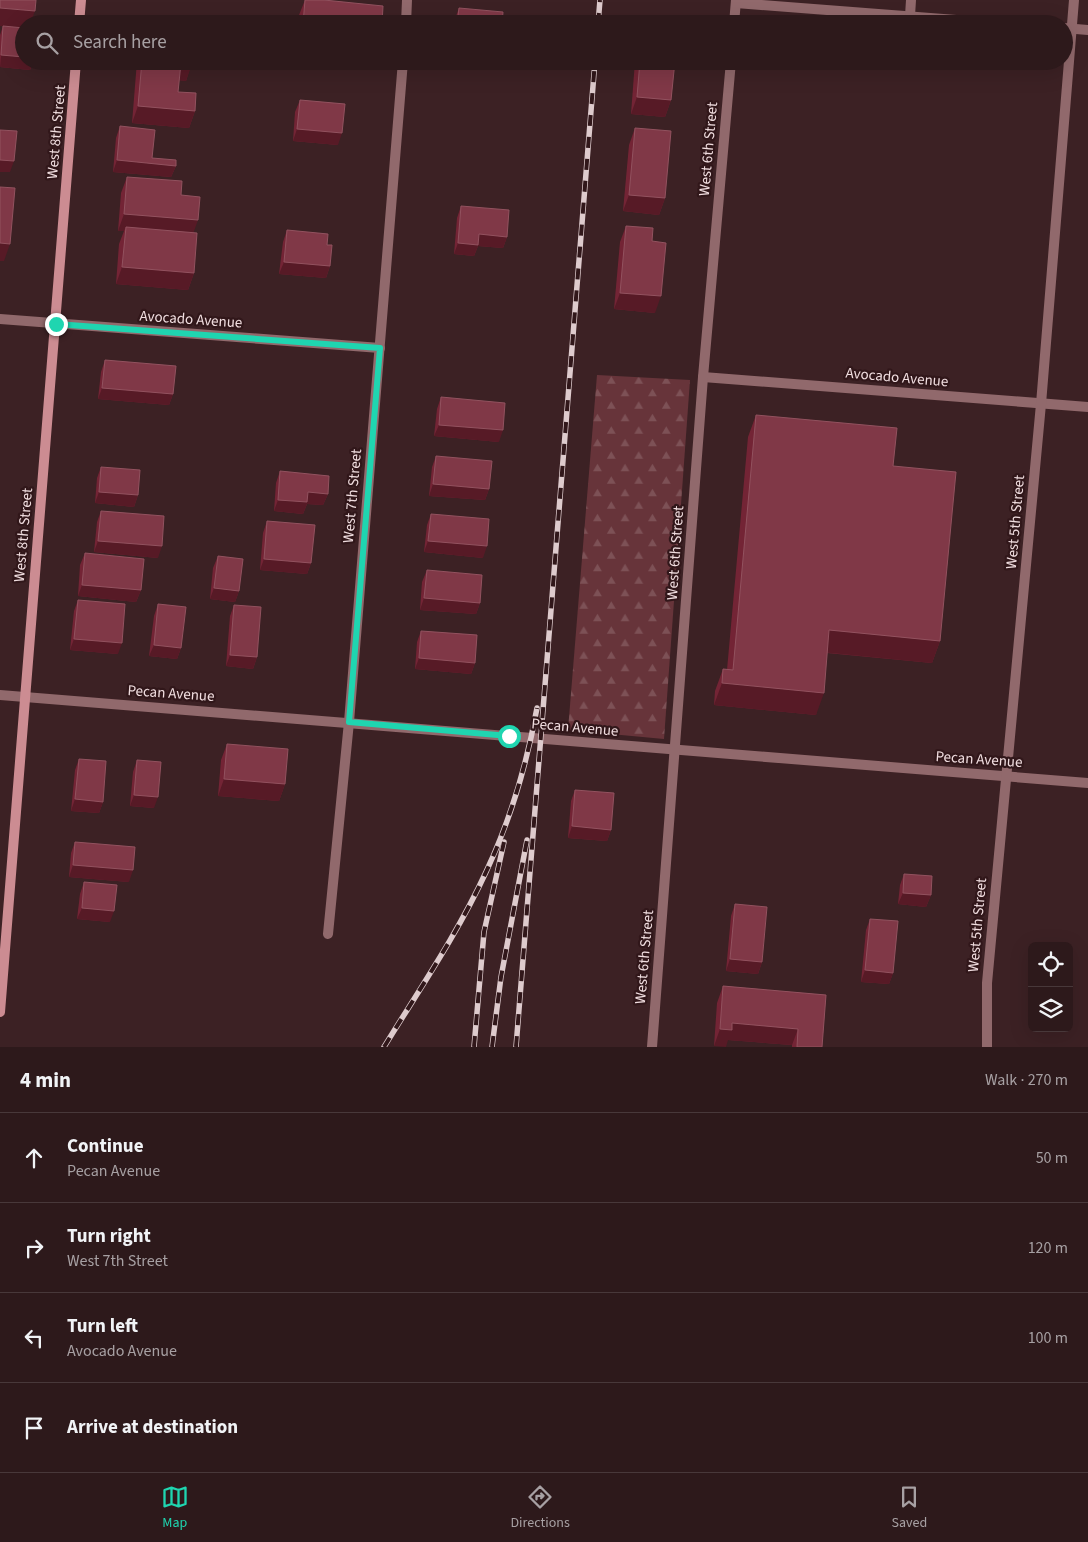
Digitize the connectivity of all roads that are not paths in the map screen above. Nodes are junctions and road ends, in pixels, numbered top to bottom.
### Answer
1 (81, 0) edge
2 (407, 0) edge
3 (911, 0) edge
4 (1074, 0) edge
5 (736, 2) edge
6 (80, 15) edge
7 (406, 15) edge
8 (735, 15) edge
9 (898, 15) edge
10 (910, 15) edge
11 (1071, 15) edge
12 (1073, 28) edge
13 (1088, 30) edge
14 (75, 70) edge
15 (401, 70) edge
16 (730, 70) edge
17 (1065, 70) edge
18 (0, 319) edge
19 (56, 324) junction
20 (380, 348) junction
21 (704, 377) junction
22 (1041, 404) junction
23 (1088, 407) edge
24 (0, 695) edge
25 (24, 697) junction
26 (349, 722) junction
27 (676, 751) junction
28 (1006, 776) junction
29 (1088, 783) edge
30 (328, 934) dead end
31 (0, 1012) edge
32 (652, 1047) edge
33 (987, 1047) edge

1 - 6 street
2 - 7 street
3 - 10 street
4 - 11 street, West 5th Street
5 - 8 street
5 - 9 street
12 - 13 street
14 - 19 street, West 8th Street
15 - 20 street, West 7th Street
16 - 21 street, West 6th Street
17 - 22 street, West 5th Street
18 - 19 street, Avocado Avenue
19 - 20 street, Avocado Avenue
19 - 25 street, West 8th Street
20 - 26 street, West 7th Street
21 - 22 street, Avocado Avenue
21 - 27 street, West 6th Street
22 - 23 street, Avocado Avenue
22 - 28 street, West 5th Street
24 - 25 street, Pecan Avenue
25 - 26 street, Pecan Avenue
25 - 31 street, West 8th Street
26 - 27 street, Pecan Avenue
26 - 30 street, West 7th Street
27 - 28 street, Pecan Avenue
27 - 32 street, West 6th Street
28 - 29 street, Pecan Avenue
28 - 33 street, West 5th Street

